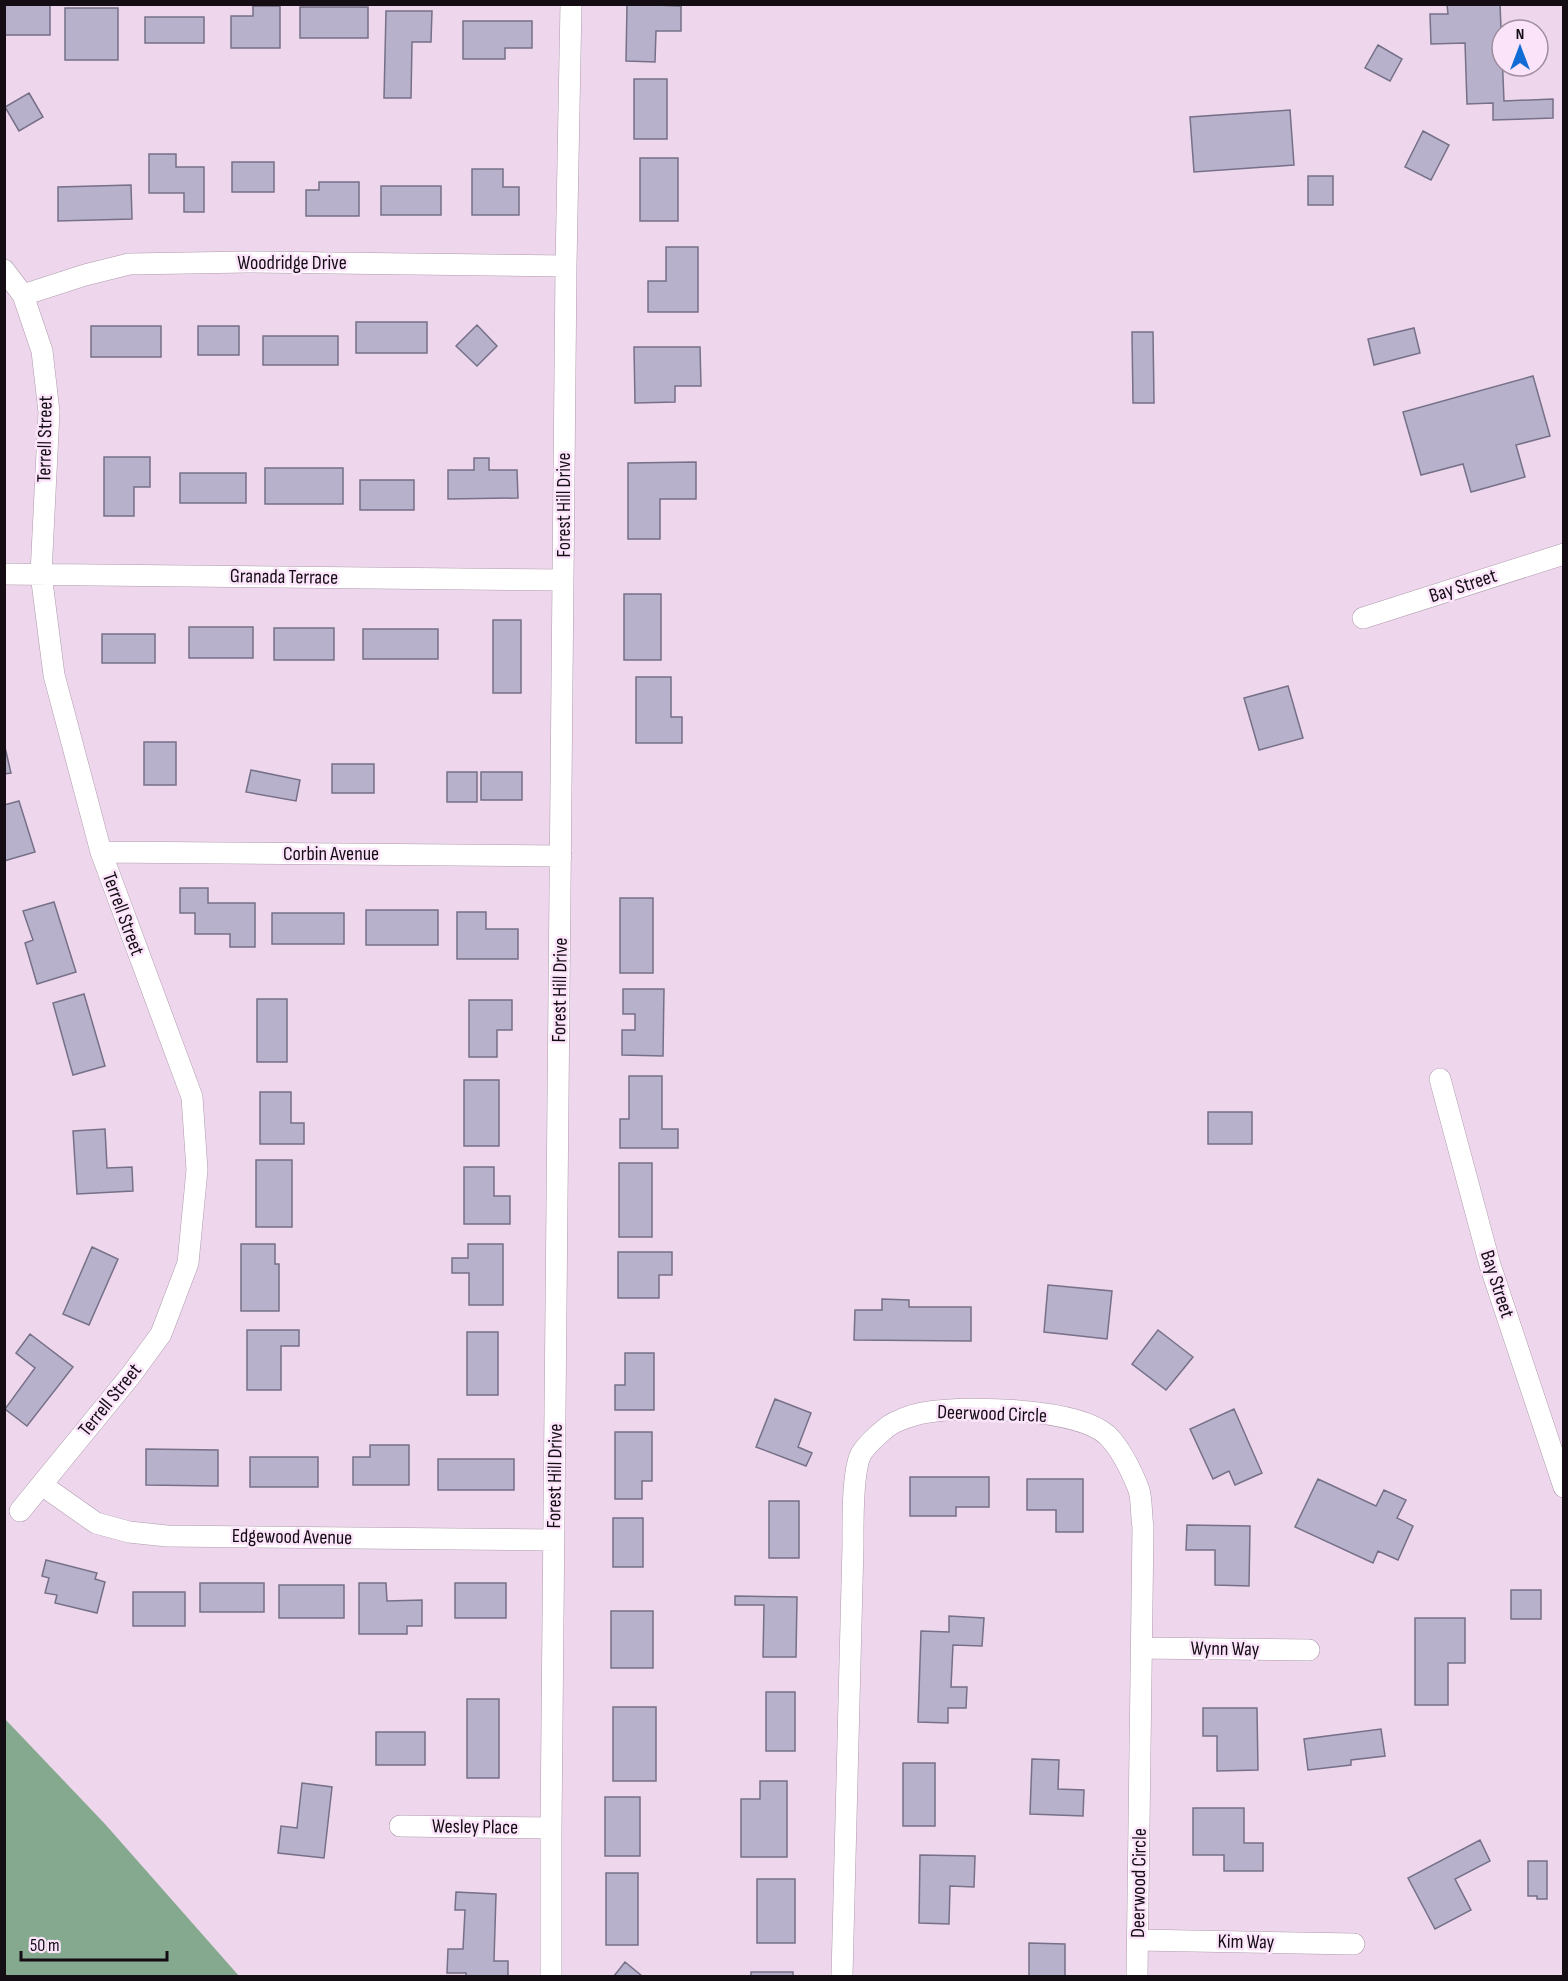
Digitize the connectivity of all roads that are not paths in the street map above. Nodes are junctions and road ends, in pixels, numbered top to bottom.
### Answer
1 (570, 4) edge
2 (566, 266) junction
3 (4, 270) edge
4 (23, 295) junction
5 (1563, 554) edge
6 (4, 574) edge
7 (40, 574) junction
8 (563, 580) junction
9 (1363, 618) dead end
10 (101, 852) junction
11 (561, 856) junction
12 (1440, 1079) dead end
13 (42, 1485) junction
14 (1563, 1487) edge
15 (20, 1511) dead end
16 (554, 1540) junction
17 (1141, 1648) junction
18 (1309, 1650) dead end
19 (400, 1826) dead end
20 (551, 1828) junction
21 (1138, 1940) junction
22 (1354, 1944) dead end
23 (551, 1977) edge
24 (843, 1977) edge
25 (1137, 1977) edge

1 - 2 street, Forest Hill Drive
2 - 4 street, Woodridge Drive
2 - 8 street, Forest Hill Drive
3 - 4 street, Terrell Street
4 - 7 street, Terrell Street
5 - 9 street, Bay Street
6 - 7 street, Granada Terrace
7 - 8 street, Granada Terrace
7 - 10 street, Terrell Street
8 - 11 street, Forest Hill Drive
10 - 11 street, Corbin Avenue
10 - 13 street, Terrell Street
11 - 16 street, Forest Hill Drive
12 - 14 street, Bay Street
13 - 15 street, Terrell Street
13 - 16 street, Edgewood Avenue
16 - 20 street, Forest Hill Drive
17 - 18 street, Wynn Way
17 - 21 street, Deerwood Circle
17 - 24 street, Deerwood Circle
19 - 20 street, Wesley Place
20 - 23 street, Forest Hill Drive
21 - 22 street, Kim Way
21 - 25 street, Deerwood Circle

